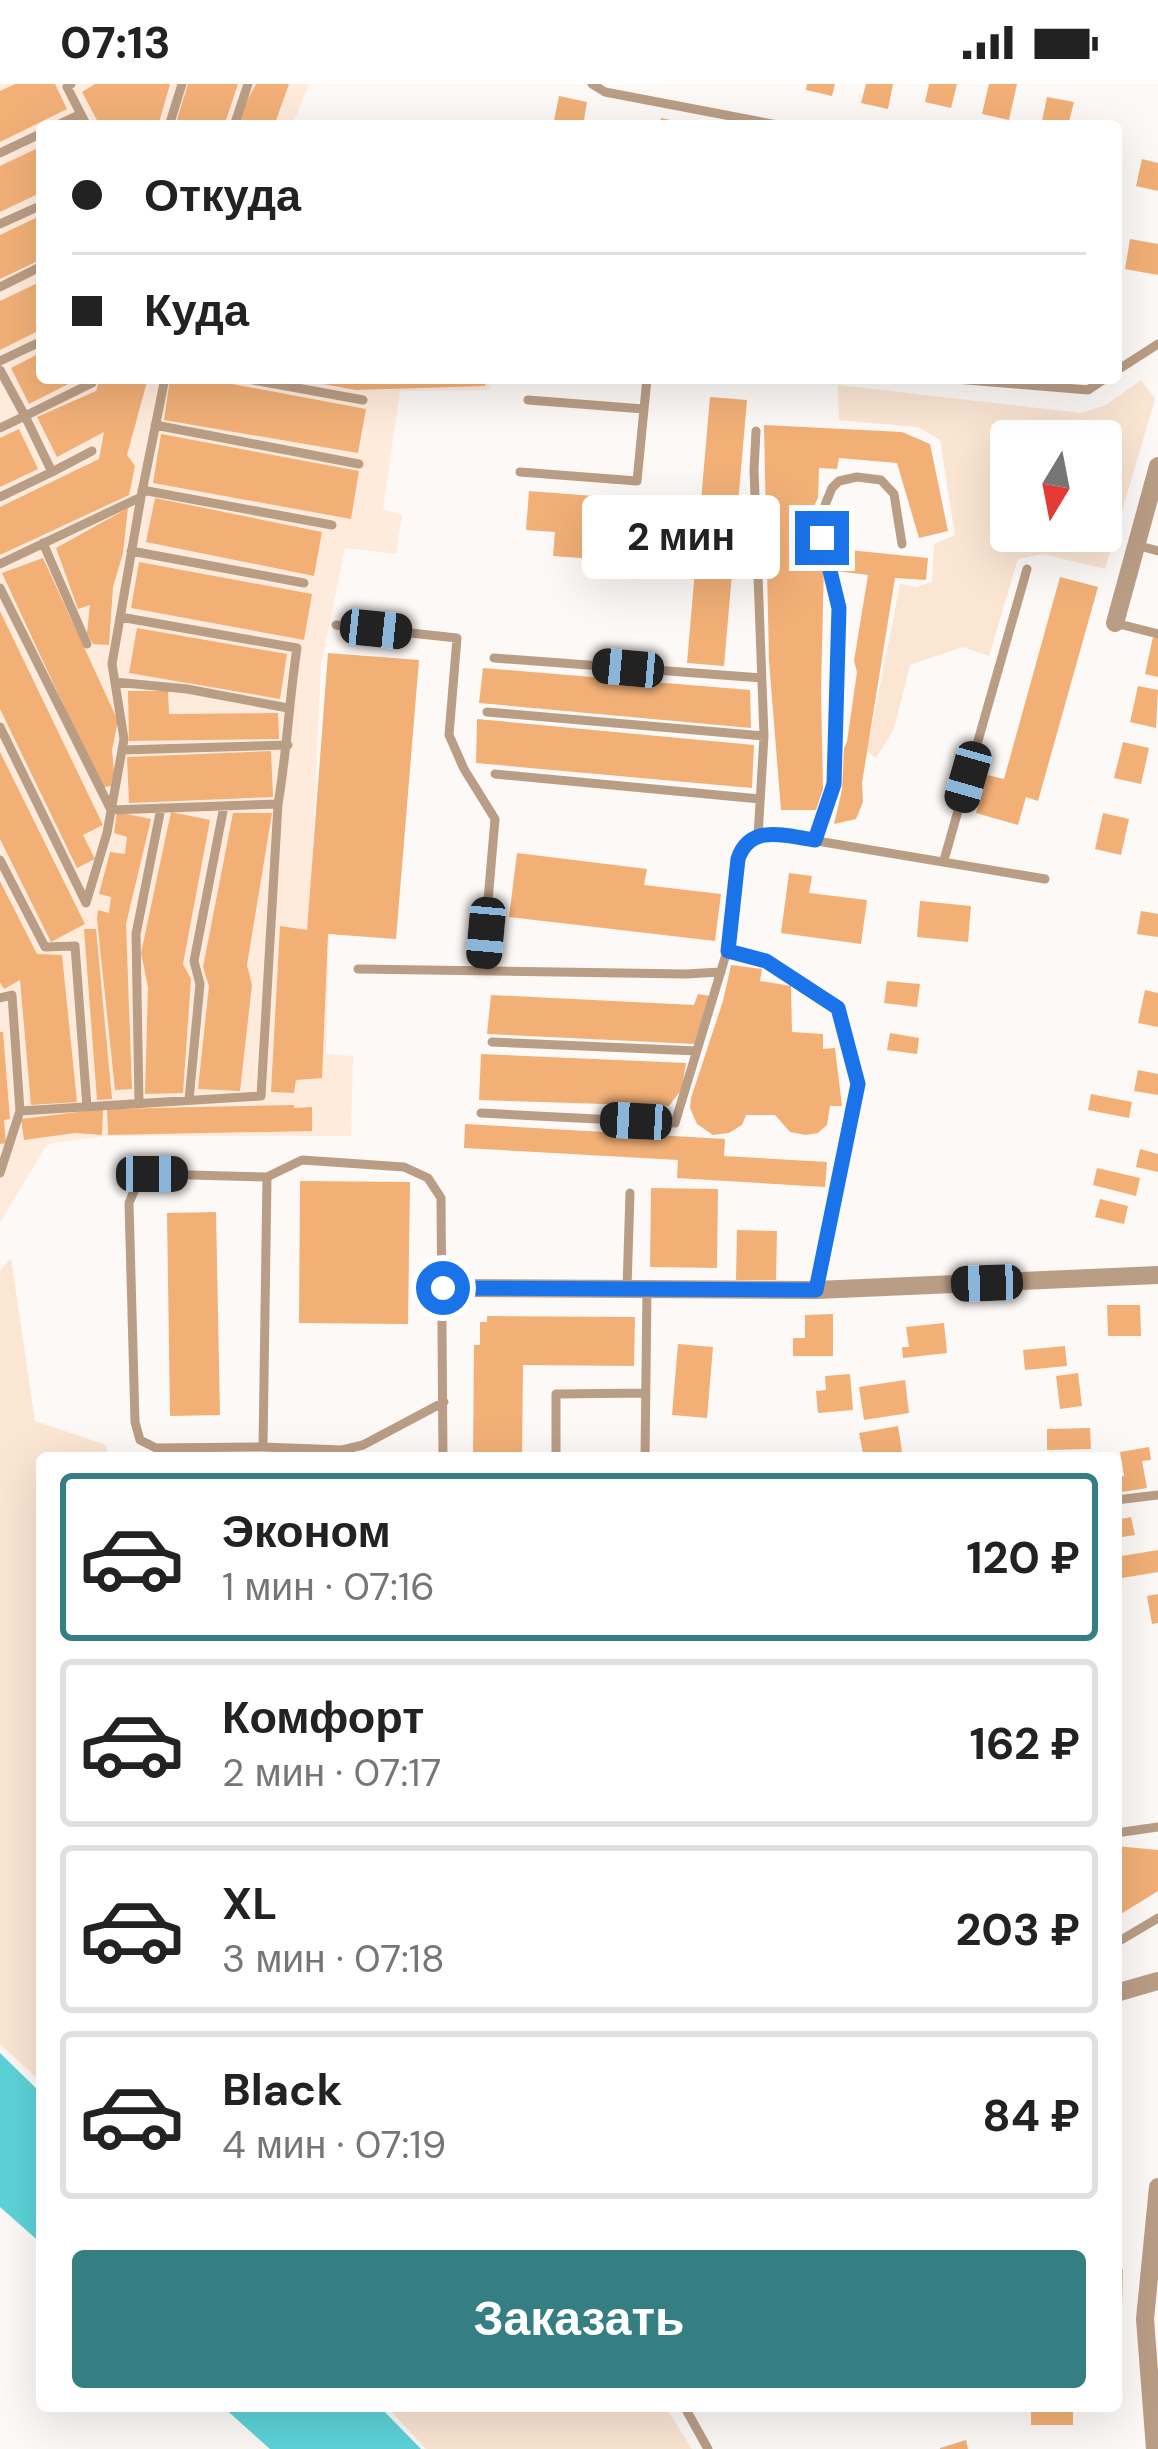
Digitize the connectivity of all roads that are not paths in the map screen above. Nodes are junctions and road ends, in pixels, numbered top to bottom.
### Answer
1 (71, 84) edge
2 (182, 84) edge
3 (248, 84) edge
4 (592, 84) edge
5 (81, 114) junction
6 (68, 120) edge
7 (84, 120) edge
8 (171, 120) edge
9 (236, 120) edge
10 (752, 120) edge
11 (36, 136) edge
12 (0, 153) edge
13 (36, 208) edge
14 (0, 224) edge
15 (36, 269) edge
16 (0, 287) edge
17 (36, 344) edge
18 (1158, 344) edge
19 (0, 365) edge
20 (1122, 367) edge
21 (88, 384) edge
22 (164, 384) edge
23 (275, 384) edge
24 (646, 384) edge
25 (1016, 384) edge
26 (1097, 384) edge
27 (363, 400) dead end
28 (528, 400) dead end
29 (644, 409) junction
30 (25, 416) junction
31 (155, 425) junction
32 (0, 428) edge
33 (756, 431) dead end
34 (92, 452) dead end
35 (358, 464) dead end
36 (1158, 466) edge
37 (52, 472) junction
38 (520, 472) dead end
39 (141, 494) junction
40 (0, 496) edge
41 (332, 525) dead end
42 (43, 543) junction
43 (902, 544) dead end
44 (1136, 545) junction
45 (131, 551) junction
46 (1158, 551) edge
47 (0, 564) edge
48 (1028, 569) dead end
49 (304, 583) dead end
50 (0, 588) edge
51 (120, 617) junction
52 (1115, 623) joint
53 (337, 625) dead end
54 (1158, 634) edge
55 (87, 644) dead end
56 (494, 658) dead end
57 (762, 678) junction
58 (115, 682) junction
59 (288, 708) junction
60 (487, 712) dead end
61 (0, 727) edge
62 (764, 736) junction
63 (288, 745) junction
64 (122, 750) junction
65 (495, 774) dead end
66 (760, 799) junction
67 (278, 804) junction
68 (224, 806) junction
69 (161, 808) junction
70 (111, 810) junction
71 (758, 836) junction
72 (815, 840) junction
73 (0, 860) edge
74 (944, 860) junction
75 (1045, 879) dead end
76 (728, 951) junction
77 (358, 969) dead end
78 (482, 971) junction
79 (721, 972) junction
80 (0, 998) edge
81 (491, 1042) dead end
82 (697, 1051) junction
83 (189, 1100) junction
84 (139, 1103) junction
85 (87, 1107) junction
86 (20, 1111) junction
87 (481, 1113) dead end
88 (4, 1156) edge
89 (0, 1173) edge
90 (267, 1178) junction
91 (630, 1193) dead end
92 (1158, 1275) edge
93 (443, 1288) junction
94 (637, 1288) junction
95 (816, 1290) junction
96 (646, 1394) junction
97 (444, 1402) junction
98 (263, 1447) junction
99 (183, 1452) edge
100 (215, 1452) edge
101 (443, 1452) edge
102 (556, 1452) edge
103 (645, 1452) edge
104 (1158, 1495) edge
105 (1122, 1499) edge
106 (1158, 1827) edge
107 (1122, 1832) edge
108 (1158, 1918) edge
109 (1122, 1939) edge
110 (1158, 1981) edge
111 (1122, 1991) edge
112 (1158, 2187) edge
113 (687, 2412) edge
114 (708, 2449) edge
115 (1155, 2449) edge

1 - 5 lane
2 - 8 lane
3 - 9 lane
4 - 10 lane
5 - 6 lane
5 - 7 lane
11 - 12 lane
13 - 14 lane
15 - 16 lane
17 - 19 lane
18 - 20 lane
19 - 30 lane
21 - 30 lane
22 - 31 lane
23 - 27 lane
24 - 29 lane
25 - 26 lane
28 - 29 lane
29 - 38 lane
30 - 32 lane
30 - 37 lane
31 - 35 lane
31 - 39 lane
33 - 57 lane
34 - 37 lane
36 - 44 street
37 - 40 lane
39 - 41 lane
39 - 42 lane
39 - 45 lane
42 - 47 lane
42 - 55 lane
43 - 72 lane
44 - 46 lane
44 - 52 street
45 - 49 lane
45 - 51 lane
48 - 74 lane
50 - 70 lane
51 - 58 lane
51 - 59 lane
52 - 54 lane
53 - 78 lane
56 - 57 lane
57 - 62 lane
58 - 59 lane
58 - 64 lane
59 - 63 lane
60 - 62 lane
61 - 70 lane
62 - 66 lane
63 - 64 lane
63 - 67 lane
64 - 70 lane
65 - 66 lane
66 - 71 lane
67 - 68 lane
67 - 83 lane
68 - 69 lane
68 - 83 lane
69 - 70 lane
69 - 84 lane
71 - 72 lane
71 - 76 lane
72 - 74 lane
73 - 85 lane
74 - 75 lane
76 - 79 lane
76 - 95 lane
77 - 78 lane
78 - 79 lane
79 - 82 lane
80 - 86 lane
81 - 82 lane
82 - 87 lane
83 - 84 lane
84 - 85 lane
85 - 86 lane
86 - 88 lane
88 - 89 lane
90 - 93 lane
90 - 98 lane
90 - 99 lane
91 - 94 lane
92 - 95 street
93 - 94 street
93 - 97 lane
94 - 95 street
94 - 96 lane
96 - 102 lane
96 - 103 lane
97 - 98 lane
97 - 101 lane
98 - 100 lane
104 - 105 lane
106 - 107 lane
108 - 109 lane
110 - 111 street
112 - 115 street
113 - 114 lane

